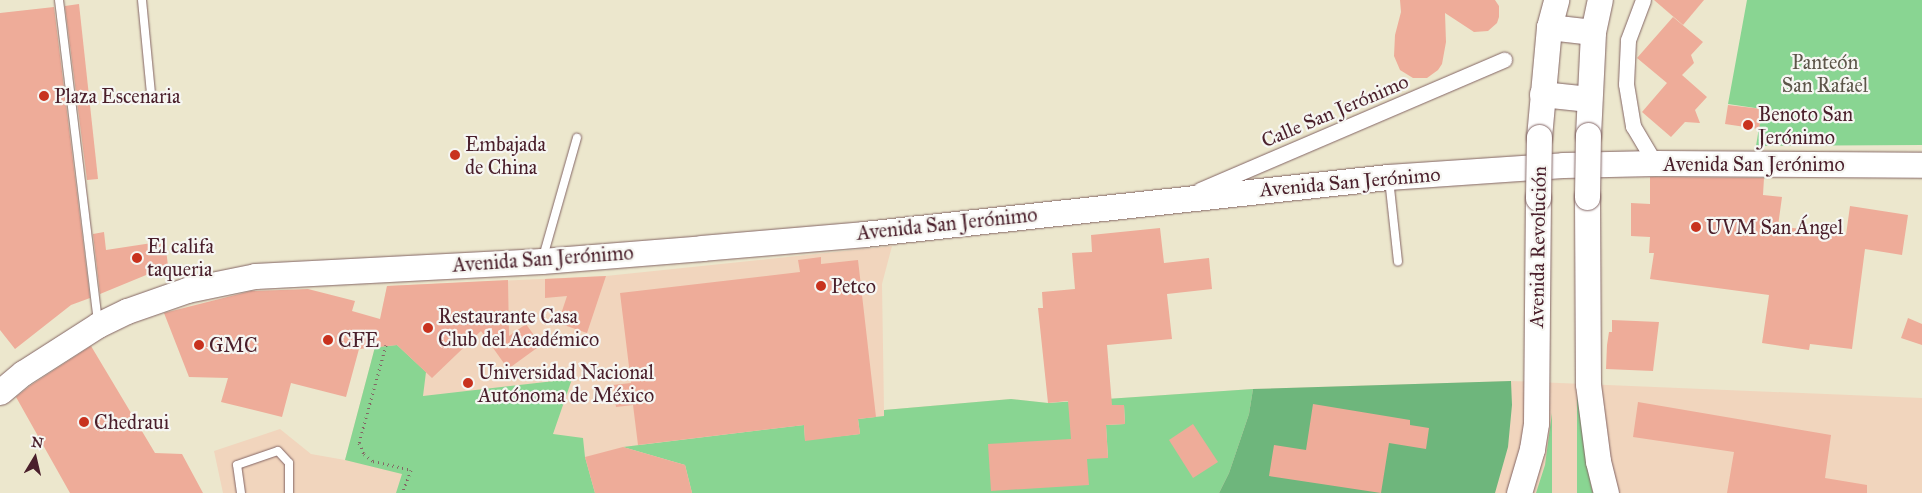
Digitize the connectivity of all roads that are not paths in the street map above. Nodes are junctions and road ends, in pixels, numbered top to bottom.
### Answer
1 (59, 0) edge
2 (142, 0) edge
3 (1556, 0) edge
4 (1600, 0) edge
5 (1642, 0) edge
6 (1549, 27) junction
7 (1593, 32) junction
8 (1504, 60) dead end
9 (151, 93) dead end
10 (1542, 94) junction
11 (1588, 99) junction
12 (577, 138) dead end
13 (1656, 163) junction
14 (1922, 165) edge
15 (1388, 177) junction
16 (1181, 198) junction
17 (542, 261) junction
18 (1398, 262) dead end
19 (98, 325) junction
20 (0, 392) edge
21 (241, 493) edge
22 (288, 493) edge
23 (1519, 493) edge
24 (1606, 493) edge

1 - 19 lane
2 - 9 lane
3 - 6 main road, Avenida Revolución
4 - 7 main road
5 - 13 street
6 - 7 main road
6 - 10 main road, Avenida Revolución
7 - 11 main road
8 - 16 street, Calle San Jerónimo
10 - 11 main road
10 - 23 main road, Avenida Revolución, bridge
11 - 24 main road, bridge
12 - 17 lane
13 - 14 main road, Avenida San Jerónimo
13 - 15 main road, Avenida San Jerónimo
15 - 16 main road, Avenida San Jerónimo
15 - 18 lane
16 - 17 main road, Avenida San Jerónimo
17 - 19 main road, Avenida San Jerónimo
19 - 20 main road, Avenida San Jerónimo
21 - 22 lane

